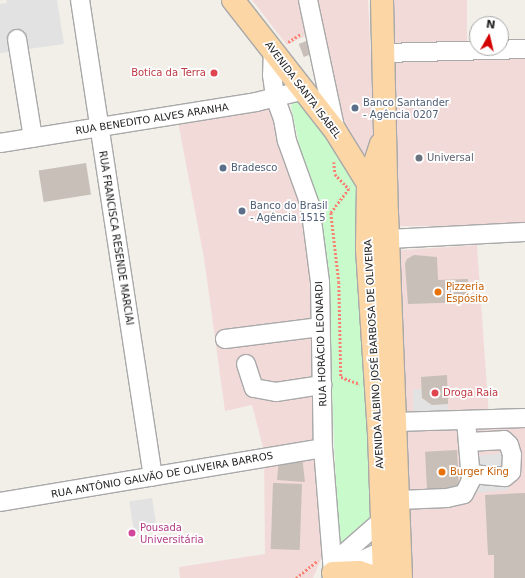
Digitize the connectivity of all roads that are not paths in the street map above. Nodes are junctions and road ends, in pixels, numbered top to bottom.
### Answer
1 (80, 0) edge
2 (233, 0) edge
3 (308, 0) edge
4 (382, 0) edge
5 (17, 39) dead end
6 (273, 49) junction
7 (525, 49) edge
8 (384, 53) junction
9 (304, 90) junction
10 (275, 97) junction
11 (99, 127) junction
12 (386, 134) junction
13 (33, 138) junction
14 (340, 138) junction
15 (0, 143) edge
16 (368, 184) junction
17 (387, 213) junction
18 (525, 232) edge
19 (388, 239) junction
20 (320, 327) junction
21 (225, 339) dead end
22 (246, 364) dead end
23 (322, 385) junction
24 (525, 418) edge
25 (466, 420) junction
26 (395, 422) junction
27 (468, 442) junction
28 (323, 448) junction
29 (471, 474) junction
30 (153, 476) junction
31 (399, 500) junction
32 (0, 502) edge
33 (381, 522) junction
34 (391, 547) junction
35 (330, 576) edge
36 (377, 578) edge
37 (384, 578) edge
38 (401, 578) edge

1 - 11 street, RUA FRANCISCA RESENDE MARCIAI
2 - 6 main road, AVENIDA SANTA ISABEL
3 - 14 street
4 - 8 main road, AVENIDA ALBINO JOSÉ BARBOSA DE OLIVEIRA
5 - 13 street
6 - 9 main road, AVENIDA SANTA ISABEL
6 - 10 street, RUA HORÁCIO LEONARDI
7 - 8 street
8 - 12 main road, AVENIDA ALBINO JOSÉ BARBOSA DE OLIVEIRA
9 - 10 street, RUA BENEDITO ALVES ARANHA
9 - 14 main road, AVENIDA SANTA ISABEL
10 - 11 street, RUA BENEDITO ALVES ARANHA
10 - 20 street, RUA HORÁCIO LEONARDI
11 - 13 street, RUA BENEDITO ALVES ARANHA
11 - 30 street, RUA FRANCISCA RESENDE MARCIAI
12 - 16 main road, AVENIDA ALBINO JOSÉ BARBOSA DE OLIVEIRA
12 - 17 main road, AVENIDA ALBINO JOSÉ BARBOSA DE OLIVEIRA
13 - 15 street, RUA BENEDITO ALVES ARANHA
14 - 16 main road, AVENIDA SANTA ISABEL
16 - 17 main road, AVENIDA SANTA ISABEL
16 - 33 main road, AVENIDA ALBINO JOSÉ BARBOSA DE OLIVEIRA
17 - 19 main road, AVENIDA ALBINO JOSÉ BARBOSA DE OLIVEIRA
18 - 19 street
19 - 26 main road, AVENIDA ALBINO JOSÉ BARBOSA DE OLIVEIRA
20 - 21 street
20 - 23 street, RUA HORÁCIO LEONARDI
22 - 23 street
23 - 28 street, RUA HORÁCIO LEONARDI
24 - 25 street
25 - 26 street
25 - 27 street
26 - 31 main road, AVENIDA ALBINO JOSÉ BARBOSA DE OLIVEIRA
27 - 29 street
27 - 29 street
28 - 30 street, RUA ANTÔNIO GALVÃO DE OLIVEIRA BARROS
28 - 35 street, RUA HORÁCIO LEONARDI
29 - 31 street
30 - 32 street, RUA ANTÔNIO GALVÃO DE OLIVEIRA BARROS
31 - 34 main road, AVENIDA ALBINO JOSÉ BARBOSA DE OLIVEIRA
33 - 34 main road, AVENIDA ALBINO JOSÉ BARBOSA DE OLIVEIRA
33 - 35 street
34 - 35 street
34 - 37 main road, AVENIDA ALBINO JOSÉ BARBOSA DE OLIVEIRA
34 - 38 main road, AVENIDA ALBINO JOSÉ BARBOSA DE OLIVEIRA
35 - 36 main road

